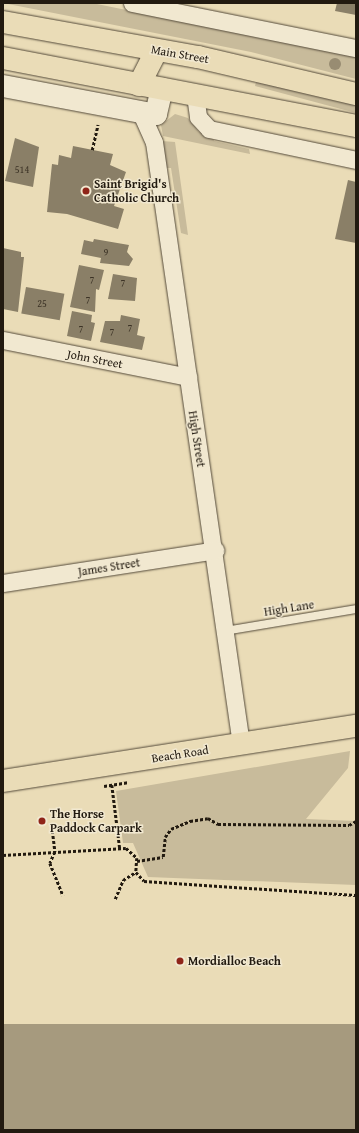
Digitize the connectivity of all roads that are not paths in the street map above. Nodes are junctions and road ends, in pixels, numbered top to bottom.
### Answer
1 (132, 3) edge
2 (3, 22) edge
3 (356, 48) edge
4 (157, 50) junction
5 (3, 58) edge
6 (139, 85) junction
7 (3, 86) edge
8 (162, 89) junction
9 (356, 94) edge
10 (195, 95) junction
11 (148, 114) junction
12 (356, 126) edge
13 (356, 160) edge
14 (3, 340) edge
15 (188, 377) junction
16 (214, 550) junction
17 (3, 583) edge
18 (356, 609) edge
19 (225, 631) junction
20 (356, 726) edge
21 (241, 744) junction
22 (3, 781) edge

1 - 3 street
2 - 4 main road, Main Street
4 - 6 main road
4 - 8 main road
4 - 9 main road, Main Street
5 - 6 main road
6 - 8 main road
6 - 11 street, High Street
7 - 11 street
8 - 10 main road
8 - 11 street
10 - 12 main road
10 - 13 street
11 - 15 street, High Street
14 - 15 street, John Street
15 - 16 street, High Street
16 - 17 street, James Street
16 - 19 street, High Street
18 - 19 lane, High Lane
19 - 21 street, High Street
20 - 21 main road, Beach Road
21 - 22 main road, Beach Road

